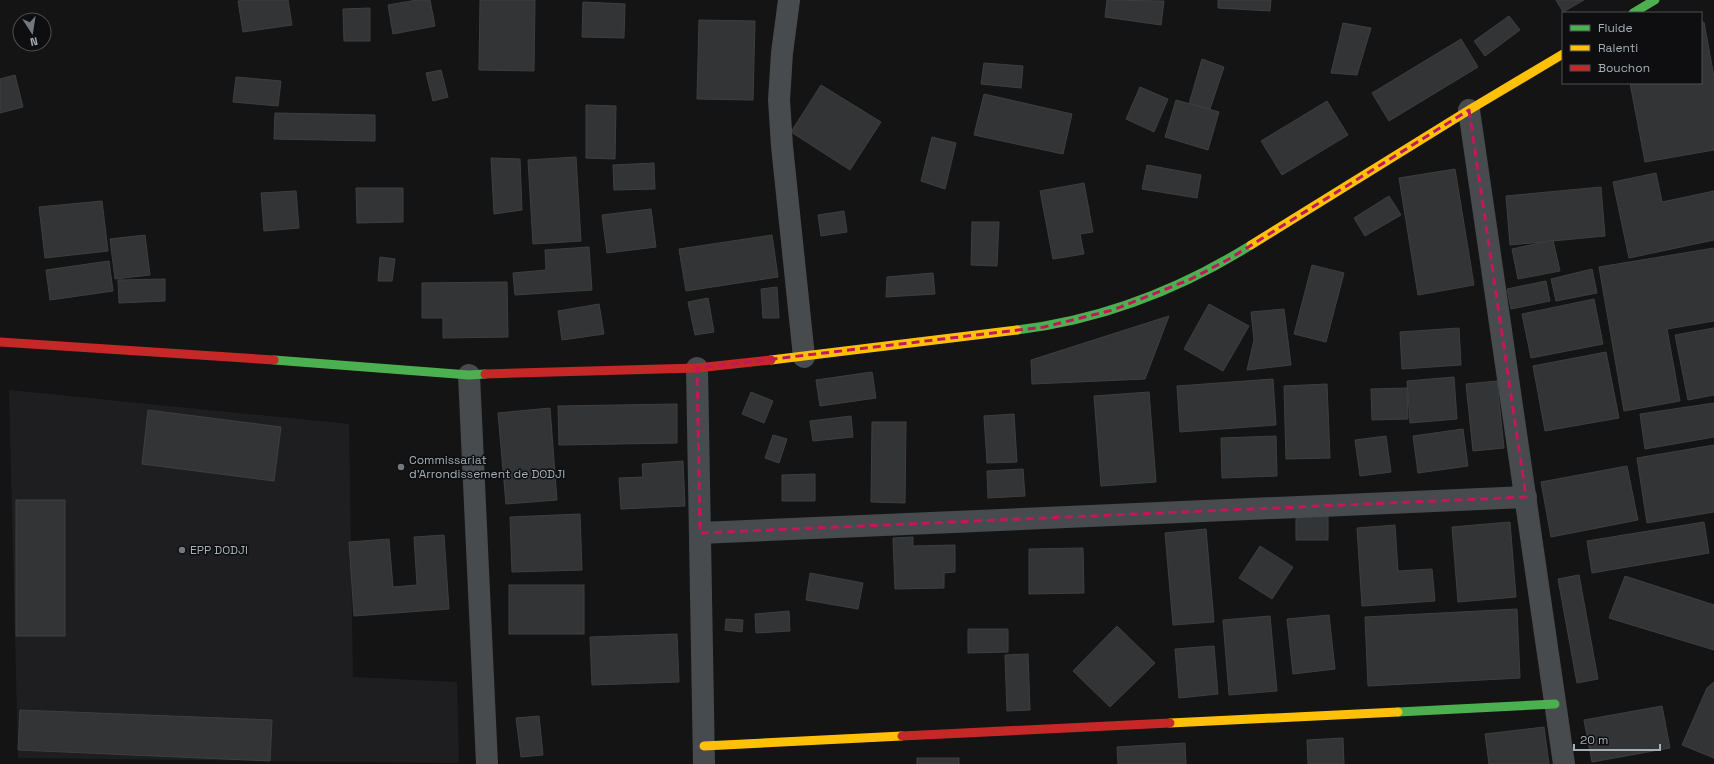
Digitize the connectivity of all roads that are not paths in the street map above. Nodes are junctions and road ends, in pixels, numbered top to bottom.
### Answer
1 (789, 0) edge
2 (1655, 0) edge
3 (1635, 12) edge
4 (1562, 55) edge
5 (1469, 110) junction
6 (0, 342) edge
7 (804, 357) junction
8 (697, 368) junction
9 (469, 375) junction
10 (1526, 497) junction
11 (700, 533) junction
12 (1555, 704) junction
13 (704, 755) edge
14 (487, 764) edge
15 (1564, 764) edge

1 - 7 street
2 - 3 main road
4 - 5 main road
5 - 7 main road
5 - 10 street
6 - 9 main road
7 - 8 main road
8 - 9 main road
8 - 11 street
9 - 14 street
10 - 11 street
10 - 12 street
11 - 13 street
12 - 13 main road
12 - 15 street

